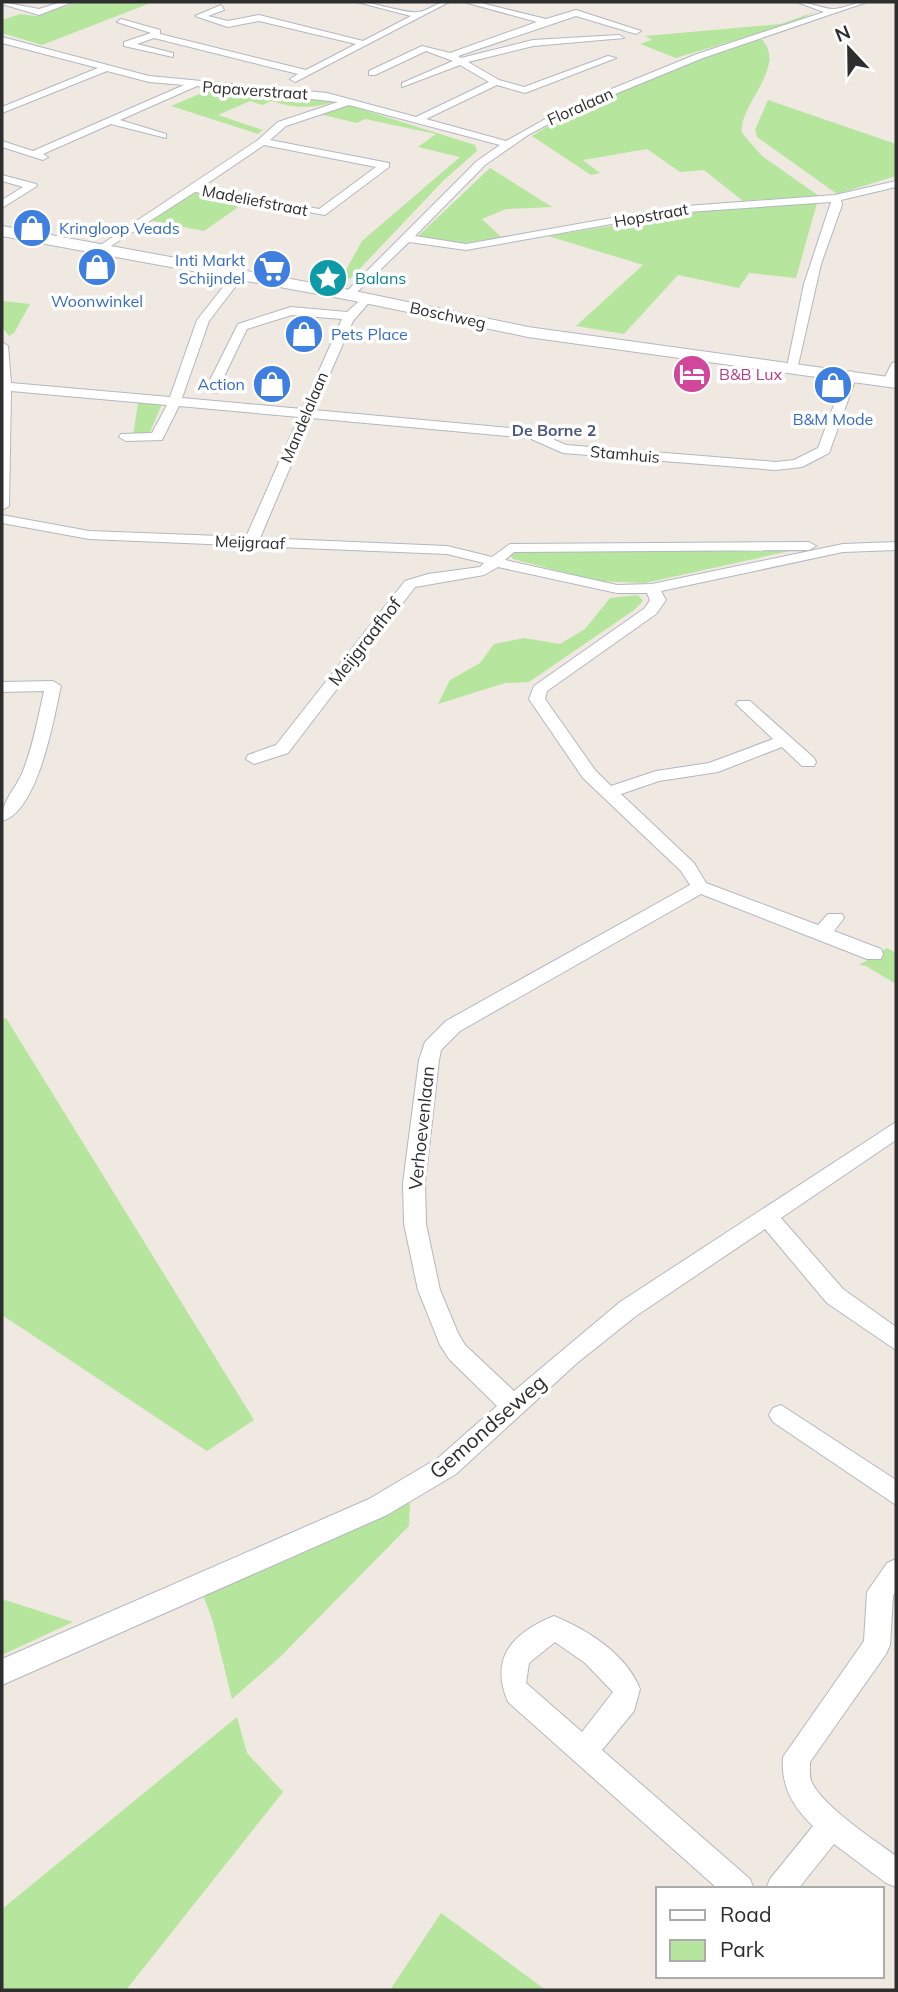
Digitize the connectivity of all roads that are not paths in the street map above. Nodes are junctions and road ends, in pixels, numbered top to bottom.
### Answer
1 (3, 2) edge
2 (68, 2) edge
3 (209, 2) edge
4 (361, 2) edge
5 (445, 2) edge
6 (468, 2) edge
7 (801, 2) edge
8 (863, 2) edge
9 (221, 8) junction
10 (833, 12) junction
11 (418, 15) junction
12 (259, 18) junction
13 (121, 22) dead end
14 (545, 22) junction
15 (636, 31) dead end
16 (155, 36) junction
17 (619, 38) dead end
18 (2, 40) edge
19 (362, 43) junction
20 (27, 47) junction
21 (10, 54) dead end
22 (170, 55) dead end
23 (450, 55) junction
24 (611, 58) dead end
25 (462, 61) junction
26 (104, 69) junction
27 (303, 72) junction
28 (372, 73) dead end
29 (496, 82) junction
30 (193, 85) junction
31 (405, 85) dead end
32 (286, 91) junction
33 (351, 101) junction
34 (2, 110) edge
35 (419, 119) junction
36 (112, 121) junction
37 (162, 136) dead end
38 (261, 142) junction
39 (2, 144) edge
40 (507, 144) junction
41 (34, 154) junction
42 (51, 159) dead end
43 (2, 178) edge
44 (896, 184) edge
45 (192, 188) junction
46 (835, 198) junction
47 (2, 205) edge
48 (2, 231) edge
49 (407, 238) junction
50 (100, 250) junction
51 (239, 274) junction
52 (349, 295) junction
53 (367, 299) junction
54 (349, 316) junction
55 (2, 346) edge
56 (793, 367) junction
57 (851, 375) junction
58 (894, 377) edge
59 (3, 386) edge
60 (211, 390) dead end
61 (174, 403) junction
62 (304, 415) junction
63 (126, 437) dead end
64 (2, 506) edge
65 (2, 519) edge
66 (251, 542) junction
67 (896, 547) edge
68 (820, 551) junction
69 (497, 562) junction
70 (652, 588) junction
71 (2, 687) edge
72 (744, 704) dead end
73 (785, 740) junction
74 (254, 758) dead end
75 (808, 762) dead end
76 (607, 793) junction
77 (2, 816) edge
78 (700, 887) junction
79 (835, 918) dead end
80 (821, 933) junction
81 (874, 954) dead end
82 (896, 1130) edge
83 (768, 1218) junction
84 (896, 1340) edge
85 (514, 1406) junction
86 (781, 1415) dead end
87 (896, 1494) edge
88 (896, 1571) edge
89 (2, 1672) edge
90 (584, 1751) junction
91 (833, 1823) junction
92 (896, 1873) edge
93 (738, 1887) edge
94 (782, 1887) edge

1 - 2 street
3 - 9 street
4 - 11 street
5 - 11 street
6 - 14 street
7 - 10 street
8 - 10 street, Floralaan
9 - 12 street
9 - 12 street
10 - 40 street, Floralaan
11 - 19 street
12 - 19 street
13 - 16 street
14 - 15 street
14 - 23 street
16 - 22 street
16 - 27 street
17 - 25 street
18 - 20 street, Papaverstraat
19 - 27 street
20 - 21 street
20 - 26 street, Papaverstraat
23 - 25 street
23 - 28 street
24 - 29 street
25 - 29 street
25 - 31 street
26 - 30 street, Papaverstraat
26 - 34 street
27 - 32 street
29 - 35 street
30 - 32 street, Papaverstraat
30 - 36 street
32 - 33 street, Papaverstraat
33 - 35 street, Papaverstraat
33 - 38 street
35 - 40 street, Papaverstraat
36 - 37 street
36 - 41 street
38 - 45 street
38 - 45 street, Madeliefstraat
39 - 41 street
40 - 49 street, Floralaan
41 - 42 street
43 - 47 street
44 - 46 street, Hopstraat
45 - 50 street
46 - 49 street, Hopstraat
46 - 56 street
48 - 50 street, Boschweg
49 - 52 street, Floralaan
50 - 51 street, Boschweg
51 - 52 street, Boschweg
51 - 61 street
52 - 53 street, Boschweg
53 - 54 street, Mandelalaan
53 - 56 street, Boschweg
54 - 60 street
54 - 62 street, Mandelalaan
55 - 59 street
56 - 57 street, Boschweg
57 - 58 street, Boschweg
57 - 62 street, Stamhuis
59 - 61 street
59 - 64 street
61 - 62 street
61 - 63 street
62 - 66 street, Mandelalaan
65 - 66 street, Meijgraaf
66 - 69 street, Meijgraaf
67 - 68 street, Meijgraaf
68 - 69 street, Meijgraaf
68 - 70 street, Meijgraaf
69 - 70 street, Meijgraaf
69 - 74 street, Meijgraafhof
70 - 76 street
71 - 77 street
72 - 73 street
73 - 75 street
73 - 76 street
76 - 78 street
78 - 80 street
78 - 85 street, Verhoevenlaan
79 - 80 street
80 - 81 street
82 - 83 street, Gemondseweg
83 - 84 street
83 - 85 street, Gemondseweg
85 - 89 street, Gemondseweg
86 - 87 street
88 - 91 street
90 - 90 street
90 - 93 street
91 - 92 street
91 - 94 street

